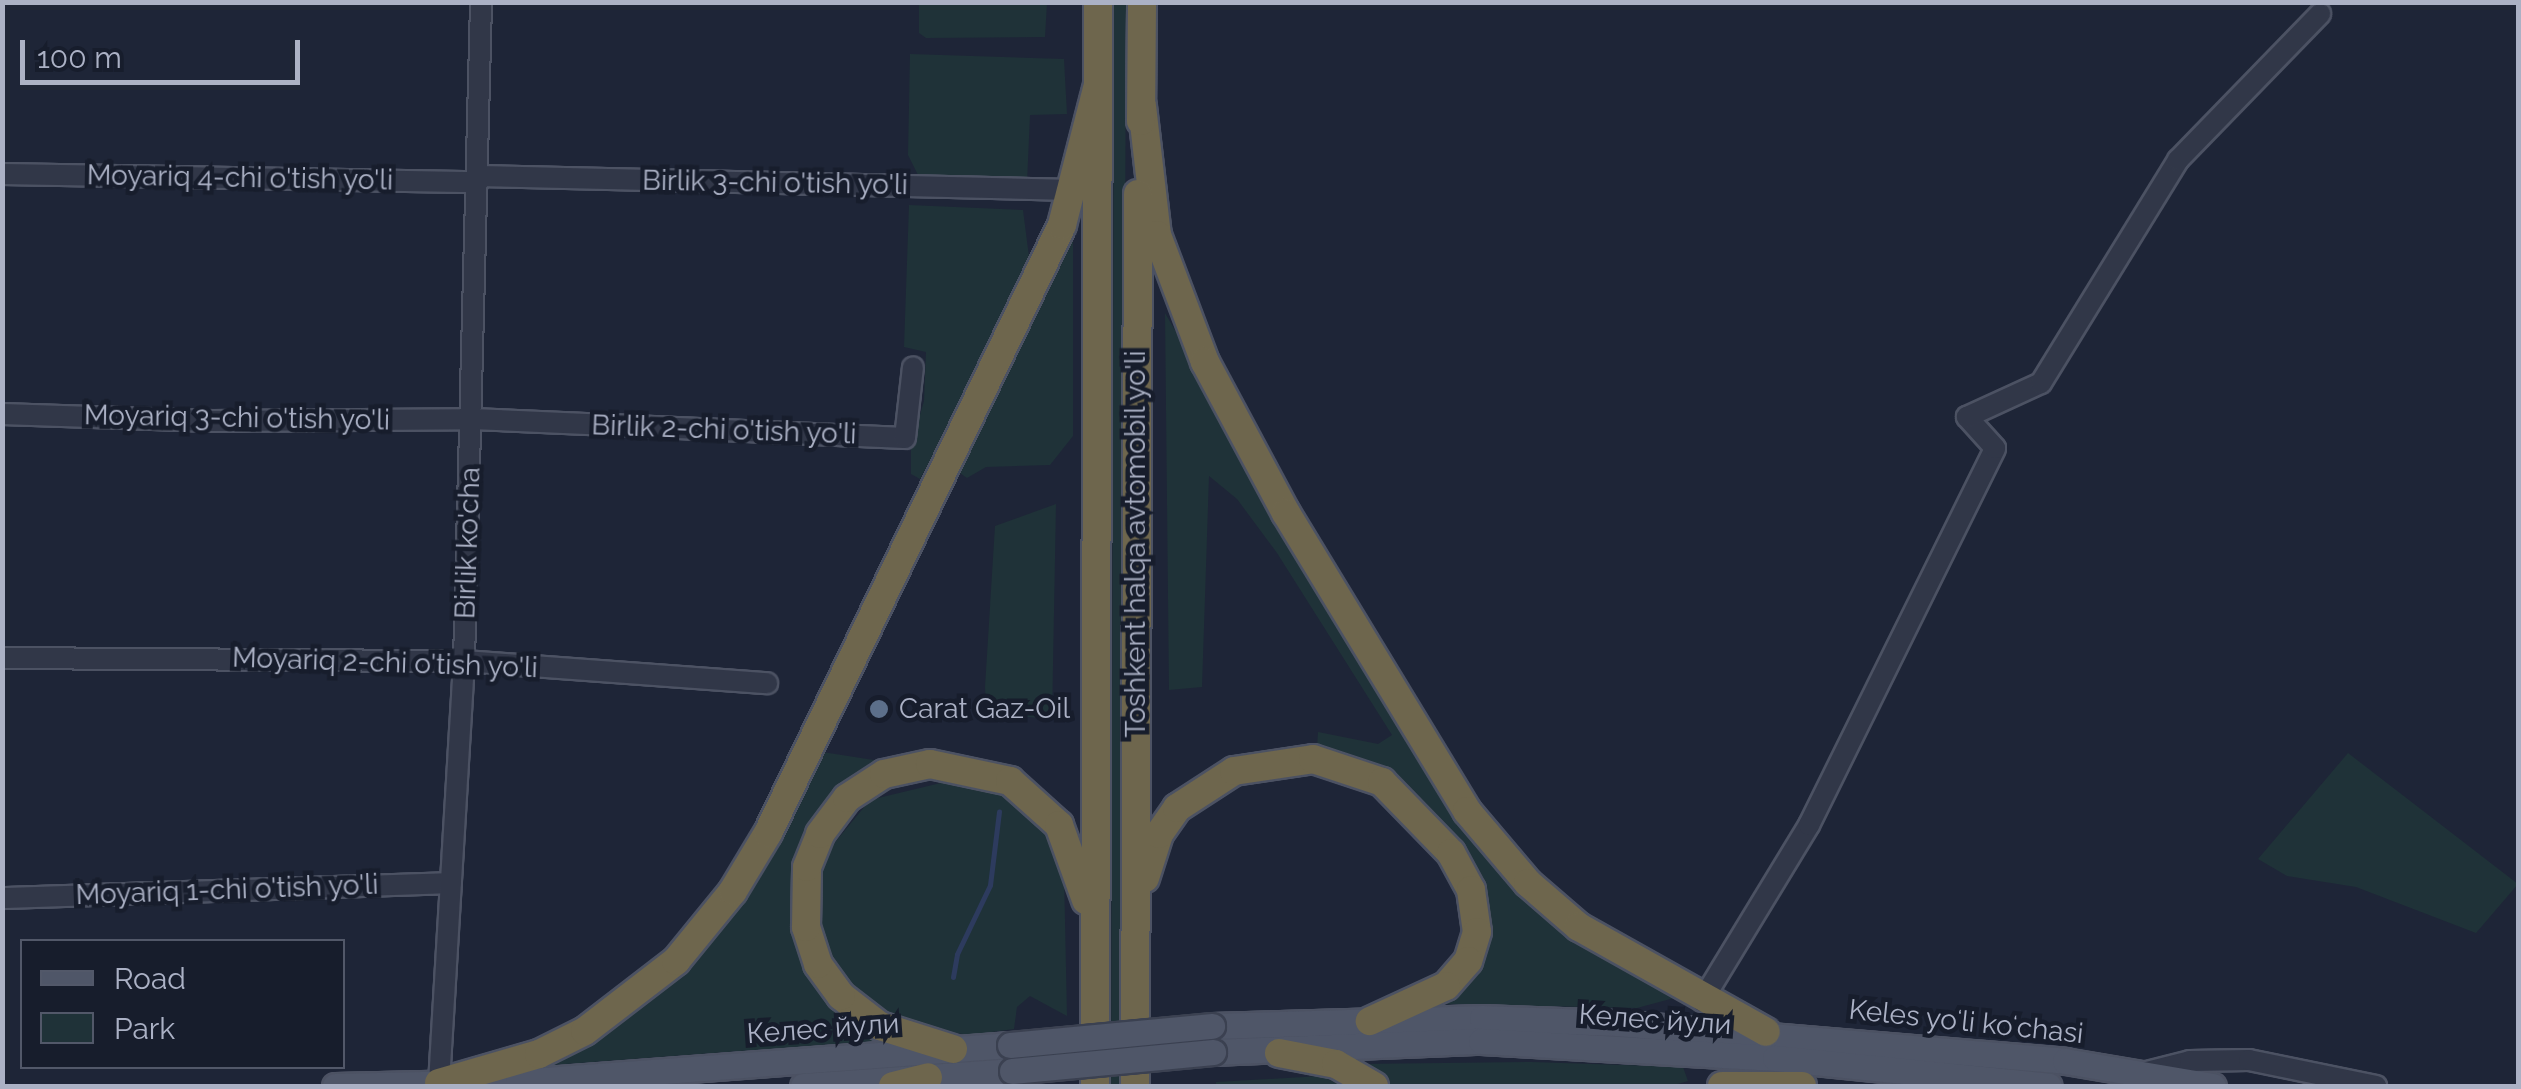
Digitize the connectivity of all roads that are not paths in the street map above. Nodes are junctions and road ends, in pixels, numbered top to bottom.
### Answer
1 (481, 2) edge
2 (1098, 2) edge
3 (1142, 2) edge
4 (2320, 14) dead end
5 (1098, 89) junction
6 (1142, 106) junction
7 (2, 174) edge
8 (478, 179) junction
9 (1072, 190) junction
10 (913, 367) dead end
11 (2, 414) edge
12 (472, 418) junction
13 (2, 658) edge
14 (464, 661) junction
15 (767, 683) dead end
16 (451, 882) junction
17 (2, 898) edge
18 (1135, 918) junction
19 (1095, 925) junction
20 (1702, 1001) junction
21 (1370, 1021) junction
22 (1774, 1033) junction
23 (1213, 1039) junction
24 (954, 1049) junction
25 (1279, 1053) junction
26 (1012, 1058) junction
27 (1788, 1060) joint
28 (2144, 1073) junction
29 (928, 1077) junction
30 (439, 1082) junction
31 (336, 1086) edge
32 (803, 1086) edge
33 (893, 1086) edge
34 (1095, 1086) edge
35 (1135, 1086) edge
36 (1374, 1086) edge
37 (1722, 1086) edge
38 (1802, 1086) edge
39 (2040, 1086) edge
40 (2213, 1086) edge
41 (2376, 1086) edge

1 - 8 street, Birlik ko'cha
2 - 5 highway, Toshkent halqa avtomobil yo'li
3 - 6 highway, Toshkent halqa avtomobil yo'li
4 - 20 street
5 - 9 highway
5 - 19 highway, Toshkent halqa avtomobil yo'li
6 - 18 highway, Toshkent halqa avtomobil yo'li
6 - 20 highway
7 - 8 street, Moyariq 4-chi o'tish yo'li
8 - 9 street, Birlik 3-chi o'tish yo'li
8 - 12 street, Birlik ko'cha
9 - 30 highway
10 - 12 street, Birlik 2-chi o'tish yo'li
11 - 12 street, Moyariq 3-chi o'tish yo'li
12 - 14 street, Birlik ko'cha
13 - 14 street, Moyariq 2-chi o'tish yo'li
14 - 15 street, Moyariq 2-chi o'tish yo'li
14 - 16 street, Birlik ko'cha
16 - 17 street, Moyariq 1-chi o'tish yo'li
16 - 30 street, Birlik ko'cha
18 - 21 highway
18 - 35 highway, Toshkent halqa avtomobil yo'li
19 - 24 highway
19 - 34 highway, Toshkent halqa avtomobil yo'li
20 - 22 highway
21 - 22 main road, Келес йули
21 - 23 main road, Келес йули
22 - 28 main road, Keles yoʻli koʻchasi
23 - 25 main road, Келес йули
23 - 26 main road, Келес йули, bridge
24 - 26 main road, Келес йули
24 - 30 main road, Келес йули
25 - 27 main road, Келес йули
25 - 36 highway
26 - 29 main road
27 - 39 main road, Keles yoʻli koʻchasi
28 - 40 main road, Keles yoʻli koʻchasi
28 - 41 street, Keles yoʻli koʻchasi
29 - 32 main road
29 - 33 highway
30 - 31 main road
37 - 38 highway

